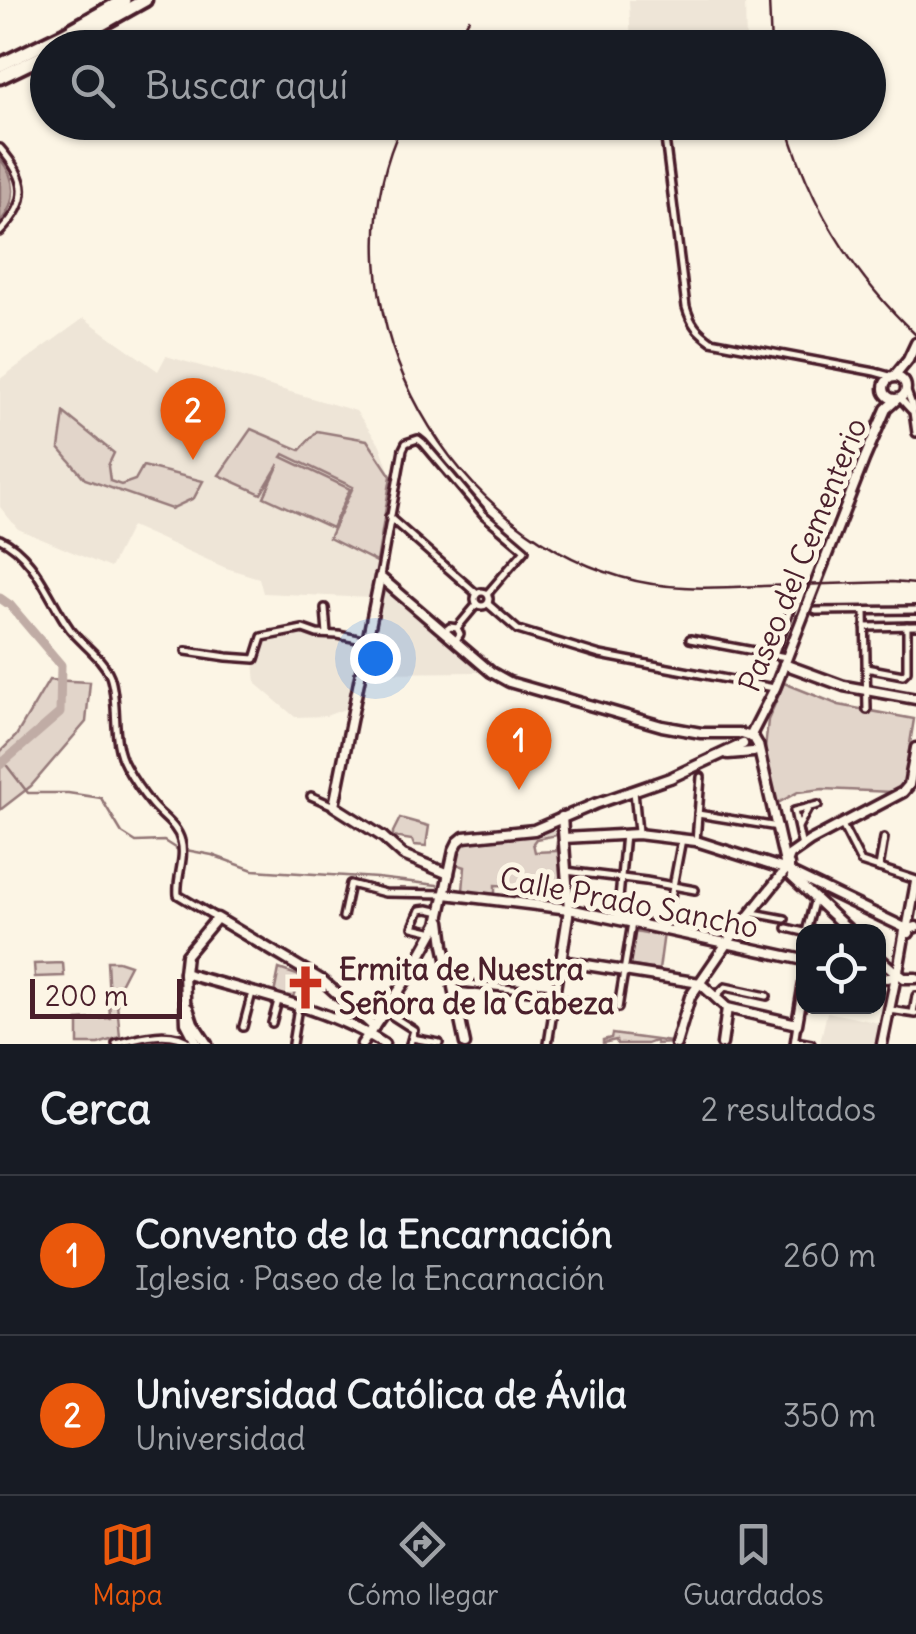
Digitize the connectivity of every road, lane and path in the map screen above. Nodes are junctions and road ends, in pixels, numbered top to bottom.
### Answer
1 (124, 0) edge
2 (145, 0) edge
3 (71, 30) edge
4 (91, 30) edge
5 (30, 50) edge
6 (30, 63) edge
7 (0, 65) edge
8 (0, 77) edge
9 (665, 140) edge
10 (0, 148) edge
11 (0, 232) edge
12 (916, 344) edge
13 (908, 360) junction
14 (888, 378) junction
15 (906, 386) junction
16 (894, 398) junction
17 (913, 413) junction
18 (916, 433) edge
19 (389, 517) junction
20 (0, 538) edge
21 (380, 576) junction
22 (477, 594) junction
23 (488, 594) junction
24 (793, 601) dead end
25 (477, 604) junction
26 (488, 604) junction
27 (325, 608) dead end
28 (916, 610) edge
29 (865, 611) junction
30 (816, 612) dead end
31 (907, 626) junction
32 (916, 626) edge
33 (866, 627) junction
34 (457, 628) junction
35 (444, 632) junction
36 (326, 634) junction
37 (690, 639) dead end
38 (368, 641) junction
39 (455, 642) junction
40 (186, 651) dead end
41 (774, 655) junction
42 (786, 661) junction
43 (866, 668) junction
44 (774, 688) junction
45 (866, 691) junction
46 (916, 699) edge
47 (867, 710) dead end
48 (750, 744) junction
49 (916, 748) edge
50 (914, 767) edge
51 (701, 777) dead end
52 (634, 790) junction
53 (311, 796) dead end
54 (334, 806) junction
55 (818, 806) dead end
56 (808, 808) junction
57 (698, 814) junction
58 (562, 817) junction
59 (842, 825) junction
60 (778, 826) junction
61 (797, 827) junction
62 (625, 834) junction
63 (638, 834) junction
64 (564, 838) junction
65 (682, 838) junction
66 (884, 838) dead end
67 (696, 841) junction
68 (802, 847) junction
69 (785, 868) junction
70 (878, 868) junction
71 (566, 871) junction
72 (620, 878) junction
73 (916, 881) edge
74 (447, 883) junction
75 (674, 886) junction
76 (695, 890) dead end
77 (813, 892) junction
78 (568, 909) junction
79 (751, 912) junction
80 (441, 914) junction
81 (343, 916) dead end
82 (218, 918) junction
83 (785, 919) dead end
84 (618, 920) junction
85 (632, 923) junction
86 (807, 924) edge
87 (843, 924) edge
88 (787, 928) dead end
89 (911, 929) edge
90 (665, 930) junction
91 (796, 930) edge
92 (434, 932) junction
93 (727, 943) junction
94 (796, 958) edge
95 (561, 961) junction
96 (886, 963) edge
97 (623, 970) junction
98 (897, 972) junction
99 (184, 973) junction
100 (886, 978) edge
101 (916, 978) edge
102 (452, 982) junction
103 (700, 983) junction
104 (252, 993) junction
105 (716, 996) junction
106 (767, 996) dead end
107 (916, 996) edge
108 (555, 997) junction
109 (278, 1001) junction
110 (187, 1004) junction
111 (601, 1006) dead end
112 (298, 1007) junction
113 (618, 1008) dead end
114 (726, 1008) junction
115 (890, 1010) junction
116 (386, 1012) junction
117 (799, 1014) edge
118 (915, 1014) edge
119 (186, 1023) junction
120 (272, 1024) dead end
121 (797, 1024) junction
122 (242, 1027) dead end
123 (372, 1030) junction
124 (176, 1036) junction
125 (411, 1041) edge
126 (794, 1042) edge
127 (116, 1044) edge
128 (194, 1044) edge
129 (207, 1044) edge
130 (292, 1044) edge
131 (362, 1044) edge
132 (384, 1044) edge
133 (439, 1044) edge
134 (465, 1044) edge
135 (548, 1044) edge
136 (676, 1044) edge
137 (722, 1044) edge
138 (811, 1044) edge
139 (882, 1044) edge

1 - 3 highway
2 - 4 highway
5 - 7 highway
6 - 8 highway
9 - 14 street
10 - 11 street
12 - 13 street
13 - 14 street
13 - 15 street
14 - 15 street
14 - 16 street
15 - 16 street, Paseo del Cementerio
15 - 17 street
16 - 17 street
16 - 42 street, Paseo del Cementerio
17 - 18 street
19 - 21 street
19 - 22 street
19 - 23 street
20 - 82 street
21 - 35 street
21 - 38 street
22 - 23 street
22 - 25 street
23 - 26 street
24 - 41 street
25 - 26 street
25 - 34 street
26 - 44 street
27 - 36 street
28 - 29 street
29 - 30 street
29 - 33 street
31 - 32 street
31 - 33 street
31 - 43 street
33 - 43 street
34 - 35 street
34 - 39 street
35 - 39 street
36 - 38 street
36 - 40 street
37 - 41 street
38 - 54 street
39 - 48 street
41 - 42 street
42 - 44 street, Paseo del Cementerio
42 - 45 street
43 - 45 street
44 - 48 street, Paseo del Cementerio
45 - 46 street
45 - 47 street
48 - 52 street
48 - 60 street
49 - 50 street
50 - 59 street
51 - 57 street
52 - 58 street
52 - 63 street
53 - 54 street
54 - 74 street, Calle Prado Sancho
55 - 56 street
56 - 61 street
56 - 61 street
57 - 60 street
57 - 67 street
58 - 64 street
58 - 74 street
59 - 68 street
59 - 70 street
60 - 69 street
61 - 68 street
62 - 63 street
62 - 64 street
62 - 72 street
63 - 65 street
64 - 71 street
65 - 67 street
65 - 75 street
66 - 70 street
67 - 69 street
68 - 69 street
69 - 77 street
69 - 79 street
70 - 73 street
71 - 72 street
71 - 78 street
72 - 75 street
72 - 84 street
73 - 89 street
74 - 78 street, Calle Prado Sancho
74 - 80 street
74 - 81 street
75 - 76 street
75 - 90 street
77 - 86 street
77 - 87 street
77 - 89 street
78 - 84 street, Calle Prado Sancho
78 - 95 street
79 - 83 street
79 - 93 street
80 - 92 street
80 - 92 street
80 - 102 street
82 - 99 street
82 - 123 street
84 - 85 street, Calle Prado Sancho
85 - 90 street, Calle Prado Sancho
85 - 97 street
88 - 91 street
89 - 98 street
90 - 93 street, Calle Prado Sancho
92 - 116 street
93 - 94 street, Calle Prado Sancho
93 - 103 street
95 - 97 street
95 - 108 street
96 - 98 street
97 - 103 street
97 - 113 street
98 - 100 street
98 - 101 street
98 - 115 street
99 - 104 street
99 - 110 street
102 - 108 street
102 - 134 street
103 - 105 street
103 - 136 street
104 - 109 street
104 - 122 street
105 - 106 street
105 - 114 street
107 - 118 street
108 - 111 street
108 - 135 street
109 - 112 street
109 - 120 street
110 - 119 street
110 - 129 street
112 - 123 street
112 - 130 street
114 - 121 street
114 - 137 street
115 - 118 street
115 - 139 street
116 - 123 street
116 - 125 street
117 - 121 street
119 - 124 street
119 - 128 street
121 - 126 street
123 - 131 street
123 - 132 street
124 - 127 street
124 - 128 street
125 - 133 street
126 - 138 street

